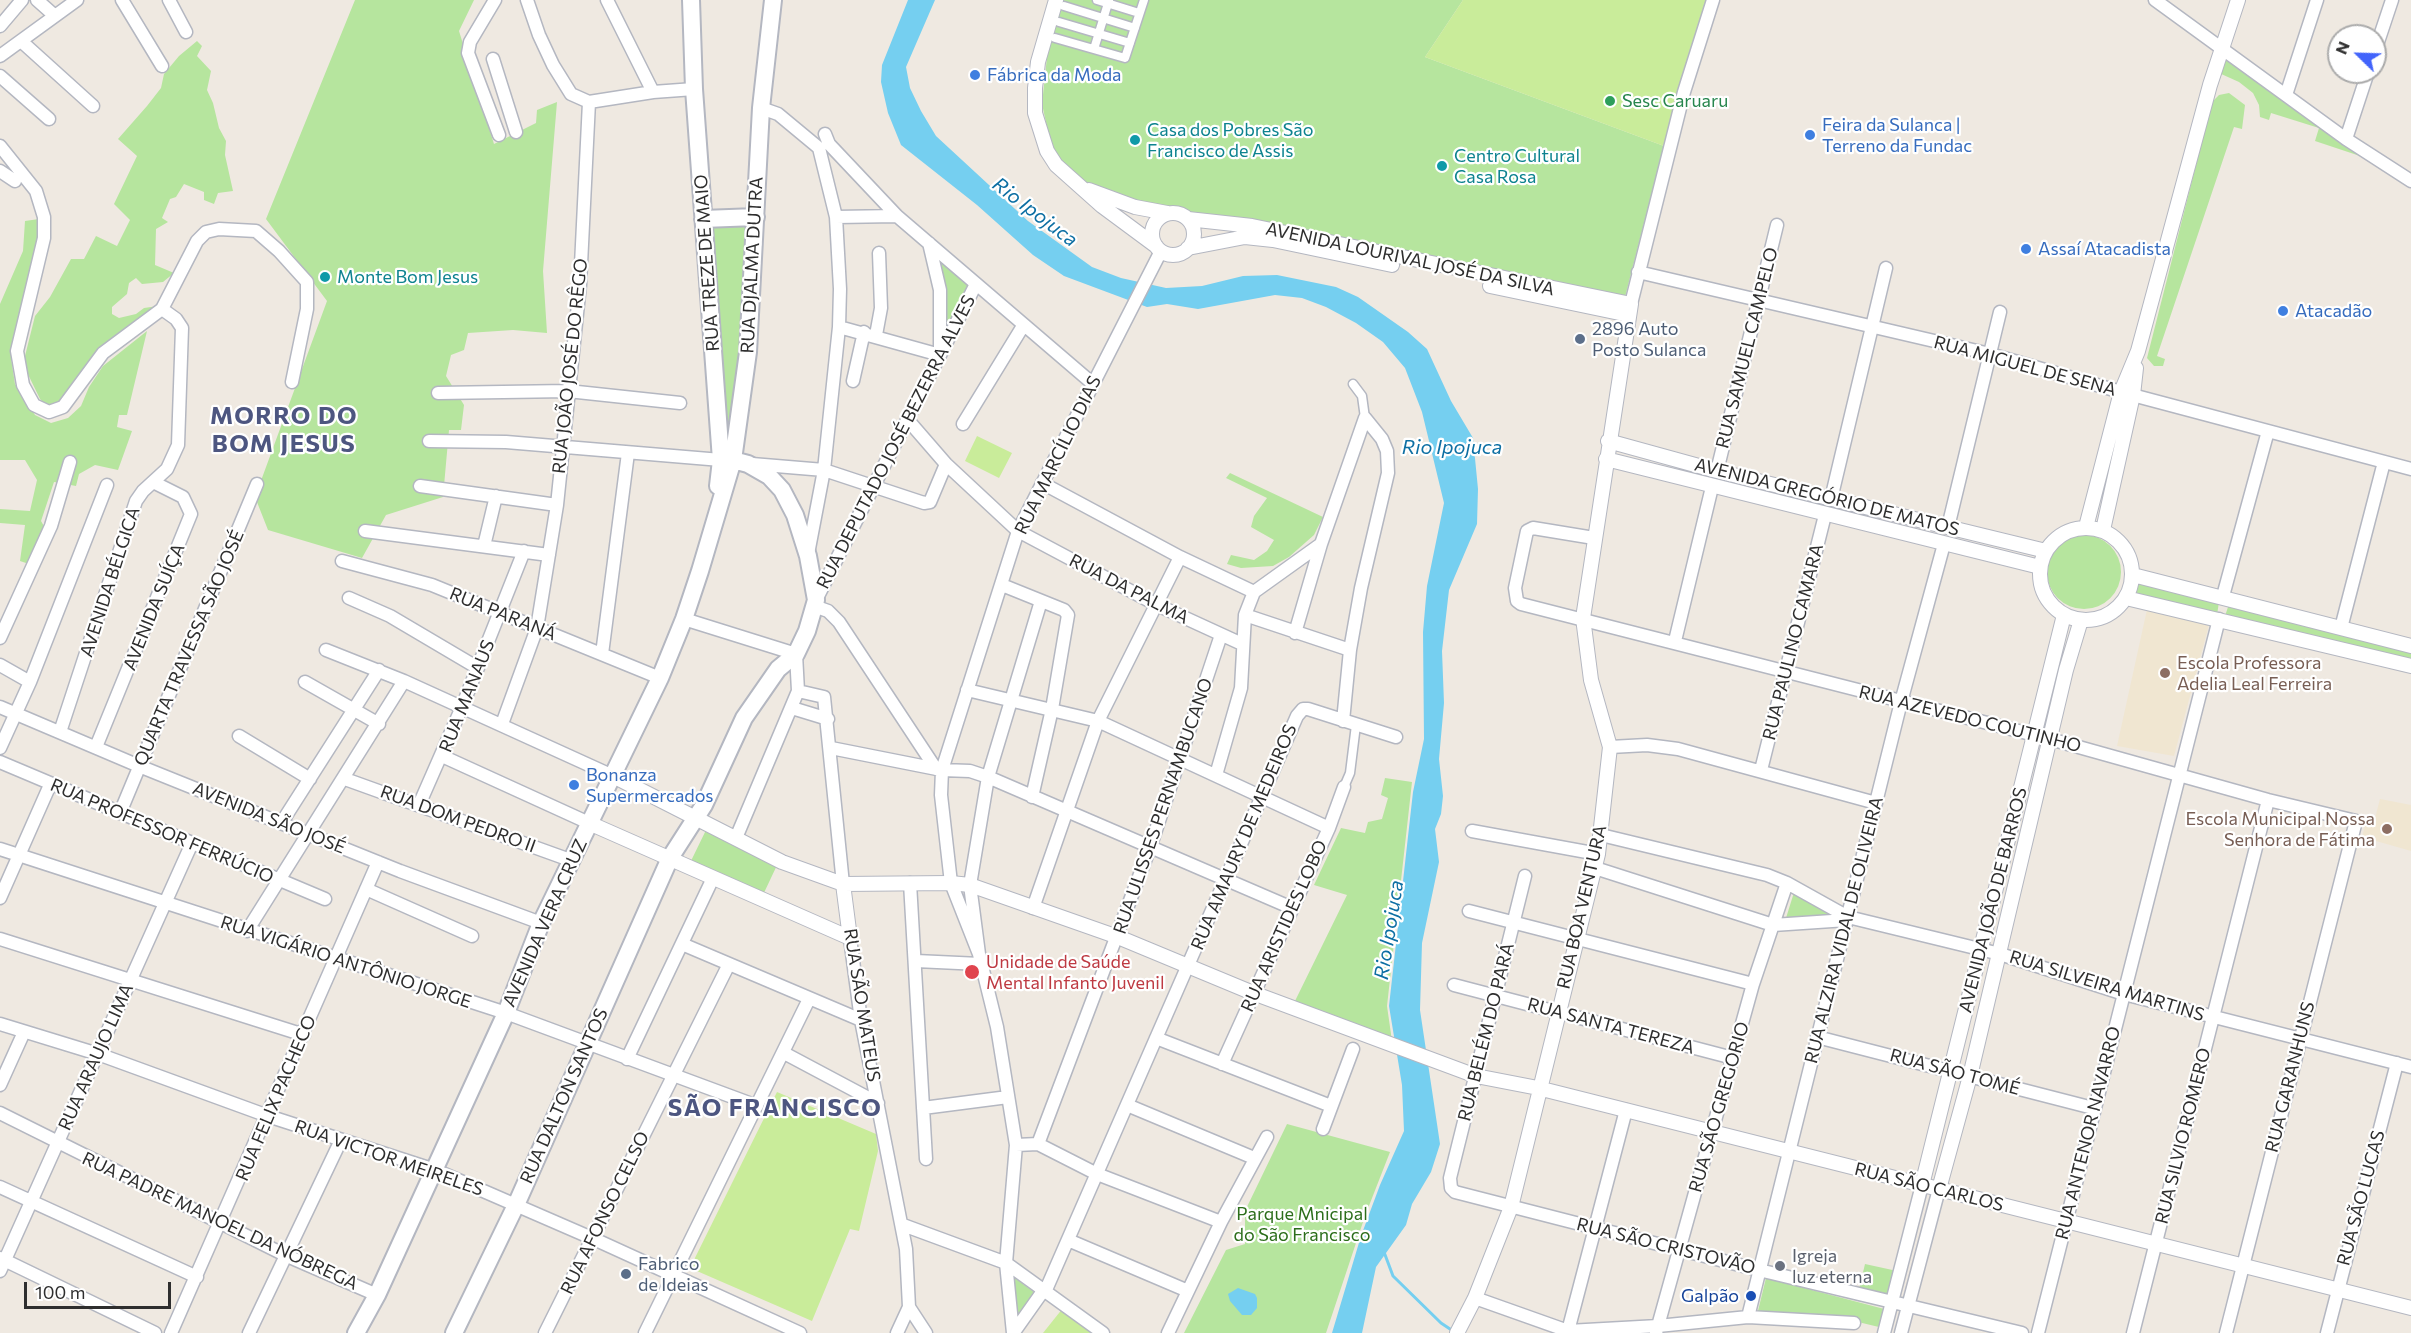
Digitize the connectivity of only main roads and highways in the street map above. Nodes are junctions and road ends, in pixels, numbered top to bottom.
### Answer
1 (691, 0) edge
2 (773, 0) edge
3 (756, 217) junction
4 (703, 219) junction
5 (742, 399) junction
6 (716, 400) junction
7 (734, 461) junction
8 (684, 620) joint
9 (356, 1333) edge
10 (454, 1333) edge

1 - 4 main road, RUA TREZE DE MAIO
2 - 3 main road, RUA DJALMA DUTRA
3 - 4 main road
3 - 5 main road, RUA DJALMA DUTRA
4 - 6 main road, RUA TREZE DE MAIO
5 - 6 main road
5 - 7 main road, RUA DJALMA DUTRA
6 - 7 main road, RUA TREZE DE MAIO
7 - 8 main road, RUA TREZE DE MAIO
7 - 10 main road, RUA DALTON SANTOS
8 - 9 main road, AVENIDA VERA CRUZ

